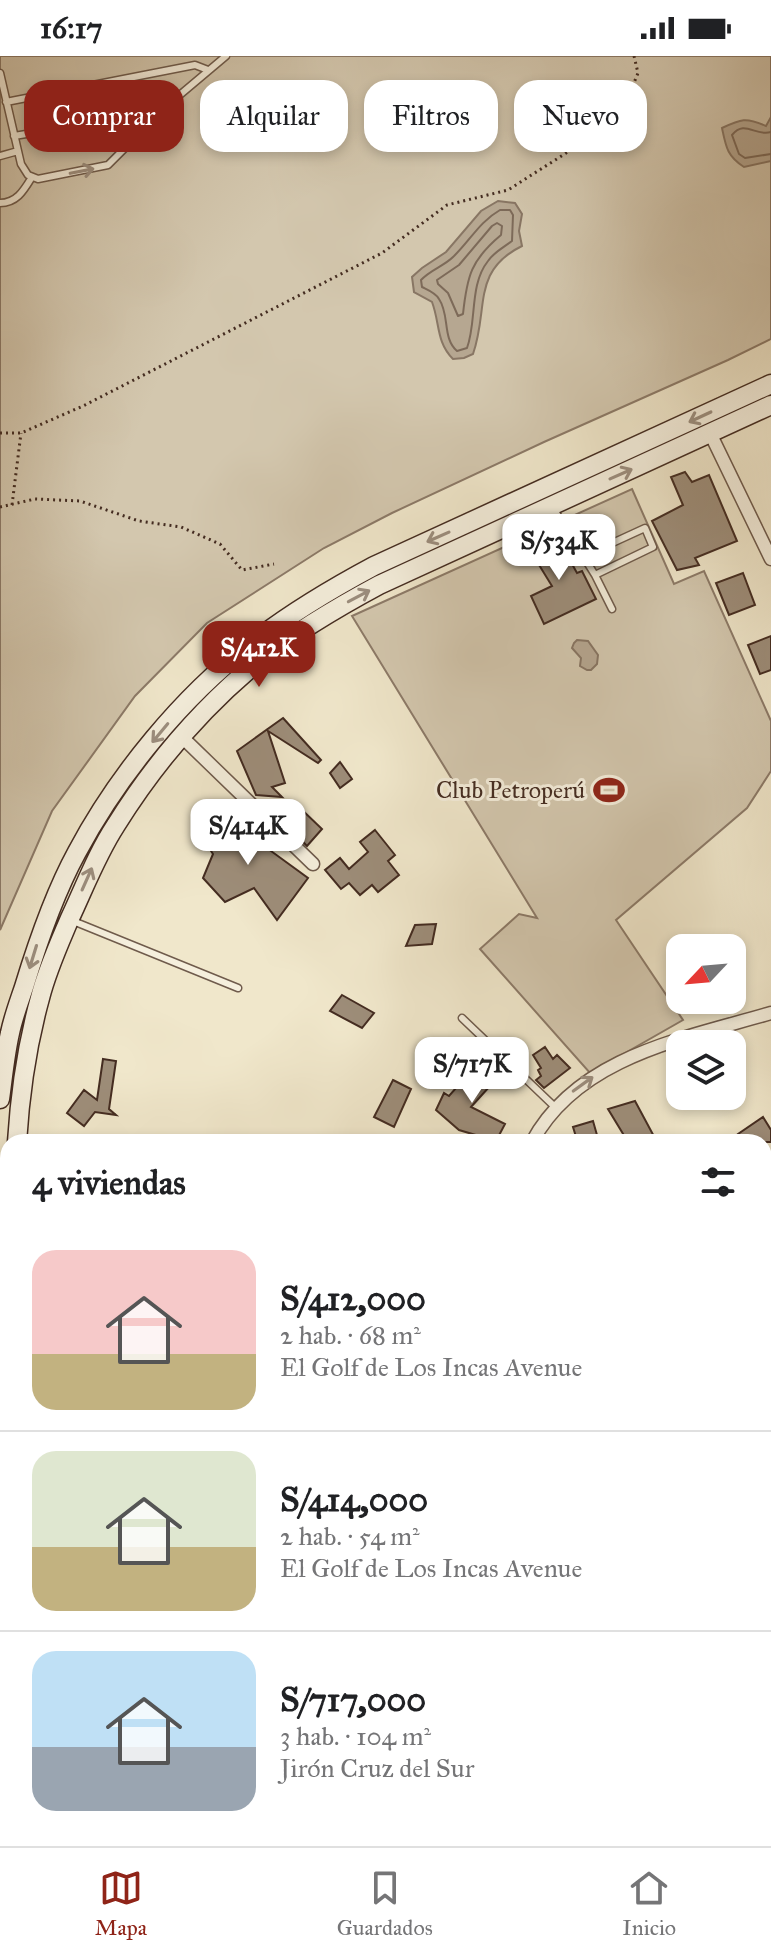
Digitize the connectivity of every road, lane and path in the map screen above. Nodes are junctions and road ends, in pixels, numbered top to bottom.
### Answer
1 (226, 56) edge
2 (634, 56) edge
3 (208, 70) junction
4 (0, 73) edge
5 (184, 91) edge
6 (6, 102) junction
7 (24, 134) edge
8 (14, 136) junction
9 (18, 151) junction
10 (121, 152) edge
11 (0, 156) edge
12 (32, 177) junction
13 (0, 203) edge
14 (771, 384) edge
15 (771, 405) edge
16 (0, 433) edge
17 (21, 433) junction
18 (710, 433) junction
19 (12, 505) junction
20 (552, 505) junction
21 (0, 507) edge
22 (584, 556) junction
23 (771, 559) edge
24 (274, 564) dead end
25 (595, 575) junction
26 (612, 609) dead end
27 (182, 737) junction
28 (313, 864) dead end
29 (70, 920) junction
30 (238, 988) dead end
31 (771, 1013) edge
32 (462, 1018) dead end
33 (0, 1099) edge
34 (556, 1108) junction
35 (17, 1134) edge
36 (536, 1134) edge

1 - 3 lane
2 - 17 path
3 - 5 lane
3 - 6 lane
4 - 6 lane
6 - 8 lane
7 - 8 lane
8 - 9 lane
9 - 11 lane
9 - 12 lane
12 -> 10 lane
12 - 13 lane
14 -> 33 street
15 - 18 street
16 - 17 path
17 - 19 path
20 -> 18 street
18 - 23 street
19 - 21 path
19 - 24 path
20 - 22 lane
27 -> 20 street
22 - 25 lane
22 - 25 lane
25 - 26 lane
27 - 28 street
29 -> 27 street
29 - 30 lane
29 - 35 street
34 -> 31 street
32 - 34 lane
34 - 36 street

